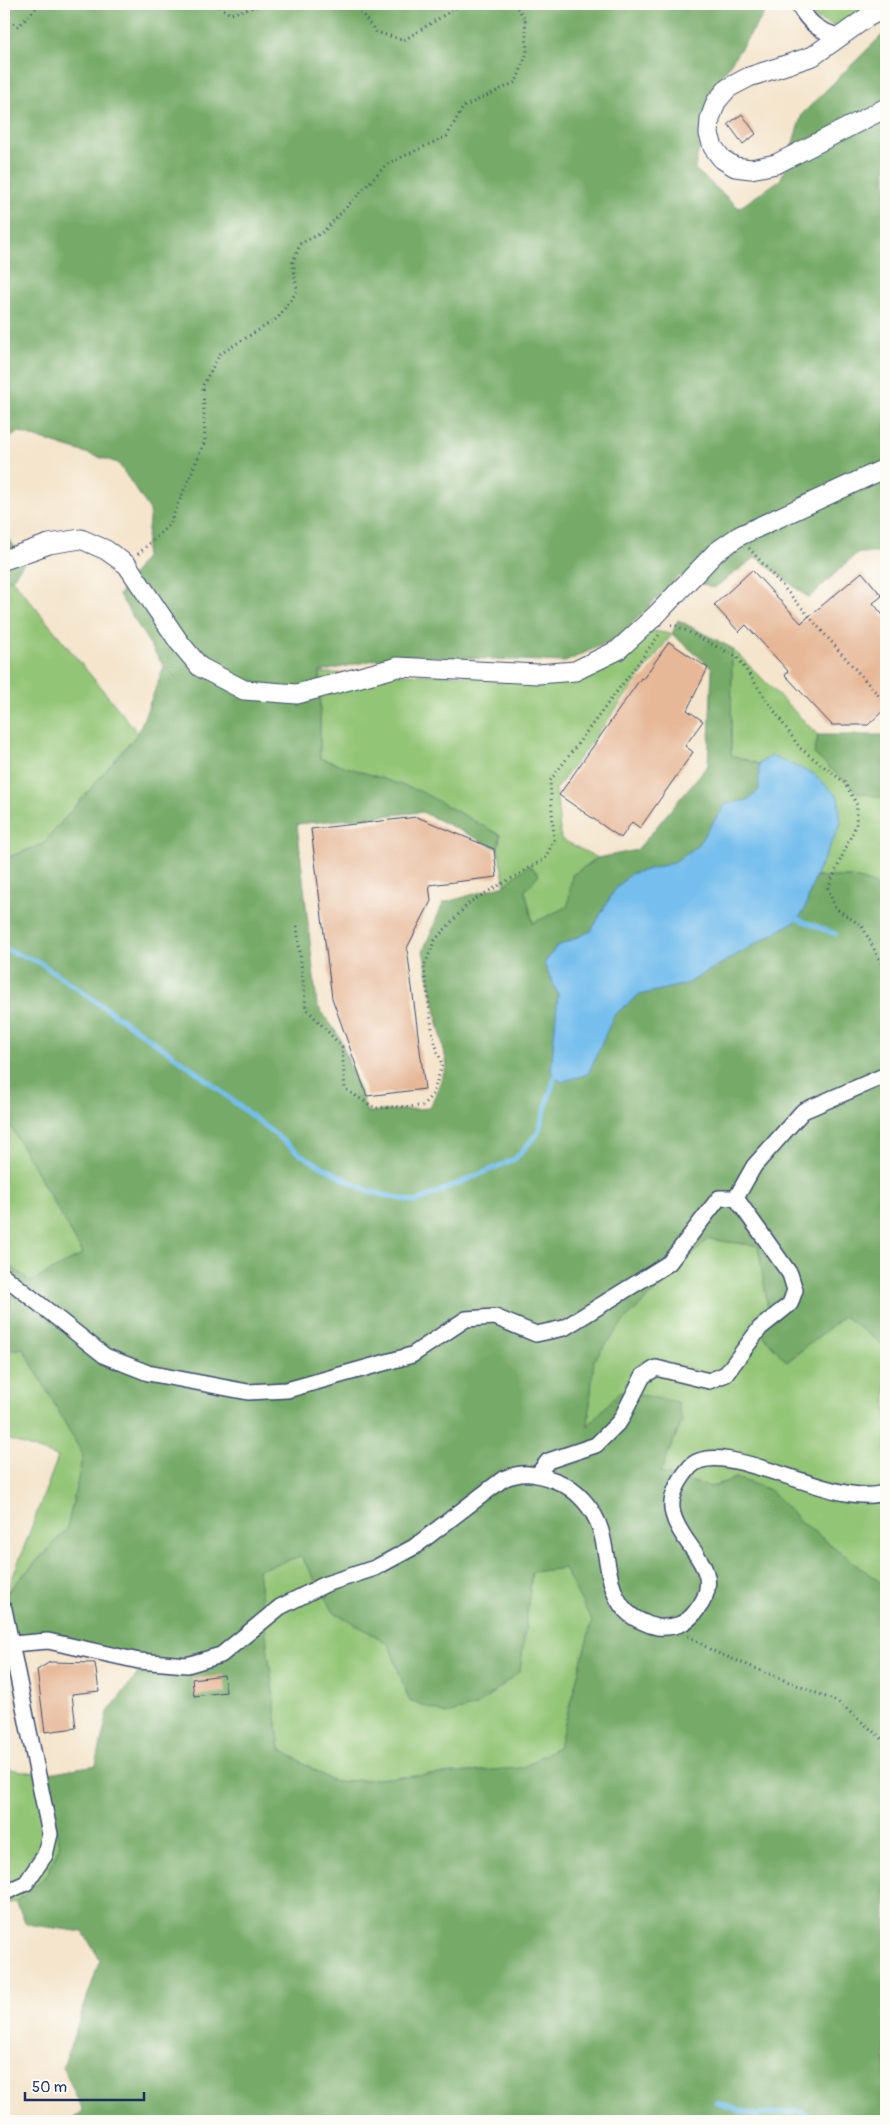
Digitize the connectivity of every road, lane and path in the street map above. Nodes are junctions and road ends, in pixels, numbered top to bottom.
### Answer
1 (40, 4) edge
2 (215, 4) edge
3 (266, 4) edge
4 (354, 4) edge
5 (462, 4) edge
6 (514, 4) edge
7 (798, 4) edge
8 (886, 7) edge
9 (4, 19) edge
10 (842, 37) junction
11 (886, 108) edge
12 (886, 468) edge
13 (739, 536) junction
14 (4, 560) edge
15 (127, 565) junction
16 (659, 620) junction
17 (886, 704) edge
18 (297, 926) dead end
19 (886, 972) edge
20 (886, 1076) edge
21 (736, 1198) junction
22 (4, 1276) edge
23 (538, 1474) junction
24 (886, 1492) edge
25 (4, 1609) edge
26 (886, 1623) edge
27 (674, 1627) junction
28 (886, 1631) edge
29 (12, 1644) junction
30 (886, 1742) edge
31 (4, 1893) edge

1 - 9 path
2 - 3 path
4 - 5 path
6 - 15 path
7 - 10 street
8 - 10 street
10 - 11 street
12 - 13 street
13 - 16 street
13 - 17 path
14 - 15 street
15 - 16 street
16 - 18 path
16 - 19 path
20 - 21 street
21 - 22 street
21 - 23 street
23 - 27 street
23 - 29 street
24 - 27 street
25 - 29 street
26 - 28 path
27 - 30 path
29 - 31 street

